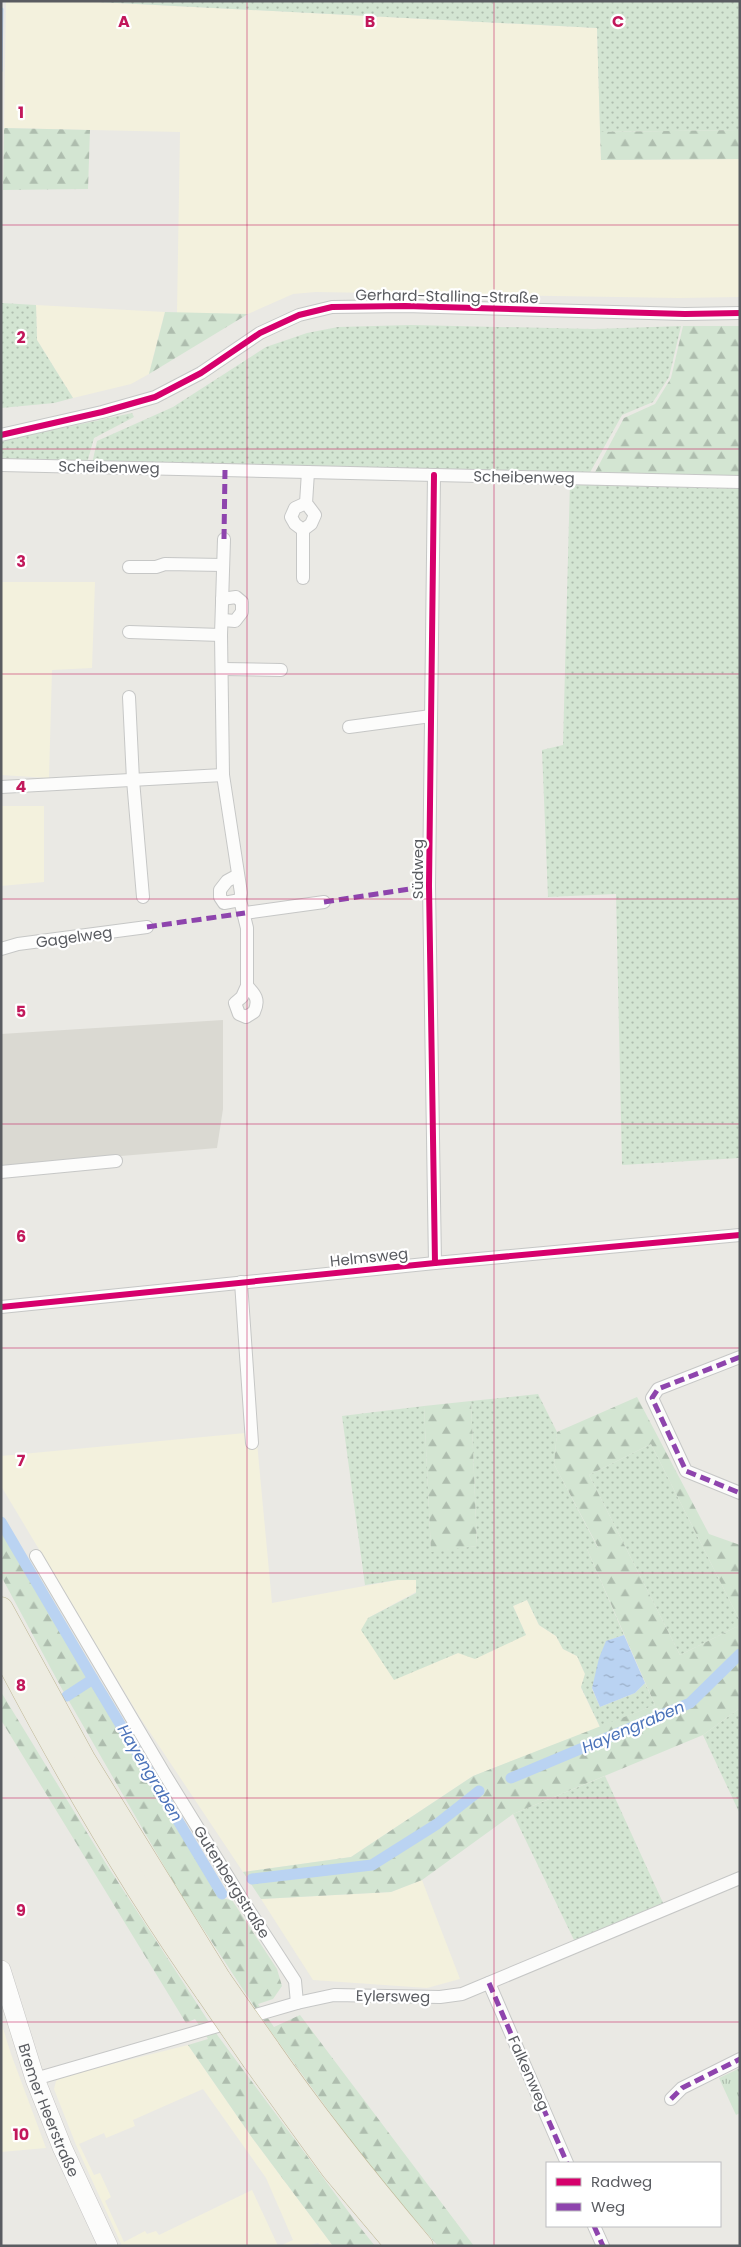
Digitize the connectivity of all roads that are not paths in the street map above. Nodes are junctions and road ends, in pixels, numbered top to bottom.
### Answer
1 (740, 313) edge
2 (1, 435) edge
3 (1, 465) edge
4 (308, 472) junction
5 (434, 475) junction
6 (740, 482) edge
7 (306, 503) junction
8 (303, 530) junction
9 (224, 539) dead end
10 (223, 564) junction
11 (129, 567) dead end
12 (303, 578) dead end
13 (222, 599) junction
14 (223, 620) junction
15 (129, 632) dead end
16 (221, 635) junction
17 (223, 669) junction
18 (281, 670) dead end
19 (129, 698) dead end
20 (431, 716) junction
21 (349, 727) dead end
22 (223, 775) junction
23 (133, 780) junction
24 (1, 786) edge
25 (238, 875) junction
26 (143, 897) dead end
27 (240, 900) junction
28 (324, 902) dead end
29 (244, 913) junction
30 (147, 927) dead end
31 (1, 949) edge
32 (246, 986) dead end
33 (116, 1161) dead end
34 (1, 1172) edge
35 (740, 1235) edge
36 (435, 1263) junction
37 (241, 1282) junction
38 (1, 1307) edge
39 (740, 1357) edge
40 (252, 1443) dead end
41 (740, 1493) edge
42 (36, 1556) dead end
43 (1, 1609) edge
44 (1, 1647) edge
45 (740, 1878) edge
46 (1, 1970) edge
47 (489, 1983) junction
48 (214, 1987) junction
49 (297, 2003) junction
50 (260, 2054) junction
51 (740, 2060) edge
52 (35, 2079) junction
53 (671, 2098) dead end
54 (568, 2162) edge
55 (594, 2227) edge
56 (108, 2246) edge
57 (398, 2246) edge
58 (421, 2246) edge
59 (603, 2246) edge

1 - 2 street, Gerhard-Stalling-Straße
3 - 4 street, Scheibenweg
4 - 5 street, Scheibenweg
4 - 7 street
5 - 6 street, Scheibenweg
5 - 20 street, Südweg
7 - 8 street
7 - 8 street
8 - 12 street
9 - 10 street
10 - 11 street
10 - 13 street
13 - 14 street
13 - 14 street
14 - 16 street
15 - 16 street
16 - 17 street
17 - 18 street
17 - 22 street
19 - 23 street
20 - 21 street
20 - 36 street, Südweg
22 - 23 street
22 - 25 street
23 - 24 street
23 - 26 street
25 - 27 street
25 - 27 street
27 - 29 street
28 - 29 street
29 - 32 street
30 - 31 street, Gagelweg
33 - 34 street
35 - 36 street, Helmsweg
36 - 37 street, Helmsweg
37 - 38 street, Helmsweg
37 - 40 street
39 - 41 street
42 - 49 street, Gutenbergstraße
43 - 48 highway
44 - 48 highway
45 - 47 street, Eylersweg
46 - 52 street, Bremer Heerstraße
47 - 49 street, Eylersweg
47 - 54 street, Falkenweg
48 - 50 highway, bridge
49 - 52 street, Eylersweg
50 - 57 highway
50 - 58 highway
51 - 53 street
52 - 56 street, Bremer Heerstraße
55 - 59 street

